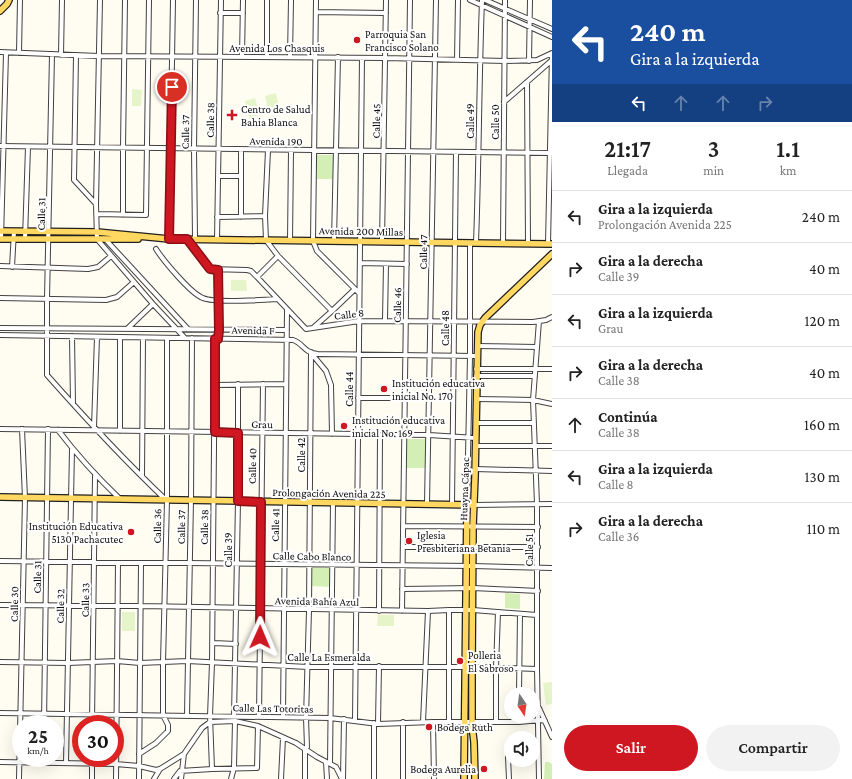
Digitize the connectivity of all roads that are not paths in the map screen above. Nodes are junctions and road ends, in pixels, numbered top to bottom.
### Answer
1 (9, 0) edge
2 (20, 0) edge
3 (62, 0) edge
4 (100, 0) edge
5 (125, 0) edge
6 (149, 0) edge
7 (173, 0) edge
8 (196, 0) edge
9 (221, 0) edge
10 (243, 0) edge
11 (267, 0) edge
12 (291, 0) edge
13 (316, 0) edge
14 (386, 0) edge
15 (410, 0) edge
16 (436, 0) edge
17 (458, 0) edge
18 (470, 0) edge
19 (484, 0) edge
20 (505, 0) edge
21 (530, 0) edge
22 (482, 6) junction
23 (505, 8) junction
24 (0, 11) edge
25 (316, 12) junction
26 (220, 13) junction
27 (386, 13) junction
28 (243, 14) junction
29 (505, 16) junction
30 (529, 19) junction
31 (529, 27) junction
32 (552, 29) edge
33 (552, 37) edge
34 (0, 52) edge
35 (6, 53) junction
36 (552, 53) edge
37 (20, 54) junction
38 (52, 54) junction
39 (61, 55) junction
40 (76, 55) junction
41 (99, 56) junction
42 (124, 56) junction
43 (148, 56) junction
44 (172, 56) junction
45 (195, 56) junction
46 (220, 56) junction
47 (242, 57) junction
48 (266, 57) junction
49 (290, 57) junction
50 (316, 57) junction
51 (338, 58) junction
52 (362, 58) junction
53 (386, 58) junction
54 (409, 59) junction
55 (435, 59) junction
56 (457, 60) junction
57 (480, 60) junction
58 (552, 60) edge
59 (505, 61) junction
60 (529, 61) junction
61 (527, 82) junction
62 (504, 102) junction
63 (2, 146) edge
64 (28, 146) junction
65 (51, 147) junction
66 (75, 147) junction
67 (97, 148) junction
68 (123, 148) junction
69 (146, 148) junction
70 (170, 149) junction
71 (194, 149) junction
72 (218, 149) junction
73 (241, 150) junction
74 (268, 150) junction
75 (291, 150) junction
76 (314, 151) junction
77 (336, 151) junction
78 (361, 151) junction
79 (384, 152) junction
80 (409, 152) junction
81 (434, 152) junction
82 (456, 152) junction
83 (479, 153) junction
84 (504, 153) junction
85 (528, 153) junction
86 (551, 153) edge
87 (218, 176) junction
88 (241, 176) junction
89 (96, 204) junction
90 (97, 214) junction
91 (123, 215) junction
92 (265, 216) junction
93 (217, 217) junction
94 (241, 217) junction
95 (1, 231) edge
96 (14, 231) junction
97 (26, 231) junction
98 (49, 231) junction
99 (97, 232) junction
100 (1, 239) edge
101 (13, 239) junction
102 (25, 239) junction
103 (49, 239) junction
104 (169, 239) junction
105 (187, 239) junction
106 (195, 239) junction
107 (97, 240) junction
108 (106, 240) junction
109 (217, 240) junction
110 (266, 240) junction
111 (290, 240) junction
112 (313, 241) junction
113 (334, 241) junction
114 (360, 241) junction
115 (382, 242) junction
116 (407, 242) junction
117 (432, 242) junction
118 (455, 242) junction
119 (473, 243) junction
120 (503, 243) junction
121 (528, 243) junction
122 (550, 244) edge
123 (156, 249) dead end
124 (552, 254) edge
125 (111, 256) junction
126 (278, 256) junction
127 (360, 263) junction
128 (386, 264) junction
129 (407, 264) junction
130 (0, 266) edge
131 (12, 267) junction
132 (49, 268) junction
133 (218, 270) junction
134 (257, 276) junction
135 (134, 282) junction
136 (355, 289) junction
137 (359, 293) junction
138 (0, 298) edge
139 (47, 299) junction
140 (277, 299) junction
141 (218, 300) junction
142 (153, 304) junction
143 (287, 310) junction
144 (332, 311) junction
145 (552, 317) edge
146 (385, 320) junction
147 (359, 321) junction
148 (406, 321) junction
149 (430, 321) junction
150 (539, 321) junction
151 (453, 322) junction
152 (470, 322) junction
153 (482, 322) junction
154 (0, 328) edge
155 (47, 328) junction
156 (128, 328) junction
157 (314, 328) junction
158 (178, 329) junction
159 (188, 330) junction
160 (219, 330) junction
161 (287, 330) junction
162 (0, 335) edge
163 (48, 336) junction
164 (72, 336) junction
165 (97, 337) junction
166 (120, 337) junction
167 (143, 338) junction
168 (167, 338) junction
169 (185, 338) junction
170 (192, 338) junction
171 (217, 339) junction
172 (287, 340) junction
173 (477, 346) junction
174 (537, 347) junction
175 (310, 352) junction
176 (358, 356) junction
177 (405, 356) junction
178 (430, 356) junction
179 (454, 356) junction
180 (470, 356) junction
181 (477, 356) junction
182 (476, 369) junction
183 (552, 369) edge
184 (535, 370) junction
185 (476, 376) junction
186 (535, 376) junction
187 (238, 384) junction
188 (263, 384) junction
189 (285, 384) junction
190 (215, 385) junction
191 (358, 398) junction
192 (404, 398) junction
193 (476, 400) junction
194 (533, 400) junction
195 (73, 404) junction
196 (552, 404) edge
197 (476, 423) junction
198 (534, 423) junction
199 (0, 429) edge
200 (22, 429) junction
201 (48, 429) junction
202 (96, 429) junction
203 (58, 430) junction
204 (120, 431) junction
205 (142, 431) junction
206 (166, 431) junction
207 (192, 432) junction
208 (215, 432) junction
209 (238, 433) junction
210 (286, 433) junction
211 (262, 434) junction
212 (310, 434) junction
213 (332, 434) junction
214 (358, 434) junction
215 (380, 435) junction
216 (404, 435) junction
217 (429, 436) junction
218 (452, 437) junction
219 (468, 438) junction
220 (476, 438) junction
221 (476, 446) junction
222 (534, 446) junction
223 (552, 446) edge
224 (72, 449) junction
225 (475, 469) junction
226 (536, 471) junction
227 (552, 471) edge
228 (95, 476) junction
229 (142, 477) junction
230 (0, 497) edge
231 (24, 498) junction
232 (47, 498) junction
233 (71, 498) junction
234 (95, 499) junction
235 (120, 499) junction
236 (166, 500) junction
237 (191, 500) junction
238 (214, 501) junction
239 (238, 501) junction
240 (261, 502) junction
241 (284, 502) junction
242 (309, 503) junction
243 (333, 503) junction
244 (357, 503) junction
245 (381, 504) junction
246 (403, 504) junction
247 (427, 504) junction
248 (537, 504) junction
249 (552, 504) edge
250 (452, 505) junction
251 (466, 505) junction
252 (474, 505) junction
253 (403, 526) junction
254 (466, 526) junction
255 (473, 526) junction
256 (538, 527) junction
257 (466, 546) junction
258 (473, 546) junction
259 (403, 547) junction
260 (538, 547) junction
261 (0, 561) edge
262 (23, 562) junction
263 (46, 562) junction
264 (70, 562) junction
265 (95, 562) junction
266 (118, 563) junction
267 (142, 563) junction
268 (166, 563) junction
269 (190, 564) junction
270 (213, 564) junction
271 (237, 565) junction
272 (261, 565) junction
273 (284, 565) junction
274 (309, 565) junction
275 (332, 566) junction
276 (356, 566) junction
277 (379, 566) junction
278 (402, 566) junction
279 (466, 566) junction
280 (473, 566) junction
281 (538, 568) junction
282 (552, 568) edge
283 (466, 588) junction
284 (473, 588) junction
285 (402, 589) junction
286 (538, 591) junction
287 (0, 605) edge
288 (23, 605) junction
289 (46, 606) junction
290 (69, 606) junction
291 (94, 606) junction
292 (117, 606) junction
293 (141, 606) junction
294 (165, 607) junction
295 (189, 608) junction
296 (213, 608) junction
297 (237, 609) junction
298 (261, 609) junction
299 (284, 609) junction
300 (309, 610) junction
301 (331, 610) junction
302 (356, 610) junction
303 (449, 610) junction
304 (465, 610) junction
305 (473, 610) junction
306 (379, 611) junction
307 (402, 611) junction
308 (428, 612) junction
309 (498, 612) junction
310 (520, 614) junction
311 (537, 615) junction
312 (213, 643) junction
313 (236, 644) junction
314 (117, 661) junction
315 (188, 661) junction
316 (0, 662) edge
317 (22, 662) junction
318 (93, 662) junction
319 (163, 662) junction
320 (45, 663) junction
321 (68, 663) junction
322 (140, 663) junction
323 (212, 663) junction
324 (236, 664) junction
325 (260, 666) junction
326 (284, 666) junction
327 (379, 666) junction
328 (308, 667) junction
329 (332, 667) junction
330 (355, 667) junction
331 (425, 667) junction
332 (450, 667) junction
333 (465, 667) junction
334 (472, 667) junction
335 (496, 668) junction
336 (519, 668) junction
337 (537, 669) junction
338 (519, 687) edge
339 (537, 687) edge
340 (540, 710) edge
341 (0, 713) edge
342 (21, 713) junction
343 (44, 714) junction
344 (67, 714) junction
345 (92, 714) junction
346 (116, 715) joint
347 (124, 715) edge
348 (139, 715) junction
349 (163, 715) junction
350 (187, 715) junction
351 (210, 716) junction
352 (259, 717) junction
353 (283, 717) junction
354 (306, 718) junction
355 (330, 718) junction
356 (234, 719) junction
357 (344, 719) junction
358 (540, 720) edge
359 (355, 721) junction
360 (545, 721) junction
361 (210, 722) junction
362 (403, 722) junction
363 (423, 722) junction
364 (433, 722) junction
365 (449, 722) junction
366 (465, 722) junction
367 (472, 722) junction
368 (496, 722) junction
369 (504, 722) edge
370 (538, 723) edge
371 (376, 724) junction
372 (258, 726) junction
373 (552, 736) edge
374 (283, 738) junction
375 (305, 750) junction
376 (139, 754) junction
377 (184, 754) junction
378 (0, 762) edge
379 (12, 763) edge
380 (66, 763) joint
381 (72, 763) edge
382 (328, 763) junction
383 (124, 765) edge
384 (139, 766) junction
385 (20, 767) edge
386 (92, 767) edge
387 (116, 767) edge
388 (508, 767) edge
389 (212, 768) junction
390 (234, 768) junction
391 (160, 769) junction
392 (180, 771) junction
393 (19, 779) edge
394 (92, 779) edge
395 (116, 779) edge
396 (139, 779) edge
397 (154, 779) edge
398 (174, 779) edge
399 (180, 779) edge
400 (231, 779) edge
401 (281, 779) edge
402 (305, 779) edge
403 (326, 779) edge
404 (342, 779) edge
405 (374, 779) edge
406 (403, 779) edge
407 (434, 779) edge
408 (464, 779) edge
409 (475, 779) edge
410 (508, 779) edge
411 (539, 779) edge

1 - 24 main road
2 - 37 street
3 - 39 street
4 - 41 street
5 - 42 street
6 - 43 street
7 - 44 street
8 - 45 street, Calle 37
9 - 26 street, Calle 38
10 - 28 street
11 - 48 street
12 - 49 street
13 - 25 street
14 - 27 street, Calle 45
15 - 54 street, Calle 46
16 - 55 street, Calle 47
17 - 56 street
18 - 22 street
19 - 22 street, Calle 49
19 - 23 street
20 - 23 street, Calle 50
21 - 30 street
22 - 29 street
22 - 57 street, Calle 49
23 - 29 street, Calle 50
23 - 30 street
25 - 27 street
25 - 50 street
26 - 28 street
26 - 46 street, Calle 38
27 - 53 street, Calle 45
28 - 47 street
29 - 31 street
29 - 59 street, Calle 50
30 - 31 street
30 - 32 street
31 - 33 street
31 - 60 street
34 - 35 street, Avenida Los Chasquis
35 - 37 street, Avenida Los Chasquis
35 - 63 street
36 - 58 street
36 - 60 street, Avenida Los Chasquis
37 - 38 street, Avenida Los Chasquis
38 - 39 street, Avenida Los Chasquis
38 - 65 street, Calle 31
39 - 40 street, Avenida Los Chasquis
40 - 41 street, Avenida Los Chasquis
40 - 66 street
41 - 42 street, Avenida Los Chasquis
41 - 67 street
42 - 43 street, Avenida Los Chasquis
42 - 68 street
43 - 44 street, Avenida Los Chasquis
43 - 69 street
44 - 45 street, Avenida Los Chasquis
44 - 70 street
45 - 46 street, Avenida Los Chasquis
45 - 71 street, Calle 37
46 - 47 street, Avenida Los Chasquis
46 - 72 street, Calle 38
47 - 48 street, Avenida Los Chasquis
48 - 49 street, Avenida Los Chasquis
49 - 50 street, Avenida Los Chasquis
50 - 51 street, Avenida Los Chasquis
50 - 76 street
51 - 52 street, Avenida Los Chasquis
51 - 77 street
52 - 53 street, Avenida Los Chasquis
52 - 78 street, Calle 44
53 - 54 street, Avenida Los Chasquis
53 - 79 street, Calle 45
54 - 55 street, Avenida Los Chasquis
54 - 80 street, Calle 46
55 - 56 street, Avenida Los Chasquis
55 - 81 street, Calle 47
56 - 57 street, Avenida Los Chasquis
57 - 59 street, Avenida Los Chasquis
57 - 83 street, Calle 49
58 - 61 street
58 - 86 street
59 - 60 street, Avenida Los Chasquis
59 - 62 street, Calle 50
61 - 62 street
61 - 85 street
62 - 84 street, Calle 50
63 - 64 street, Avenida 190
63 - 95 street
64 - 65 street, Avenida 190
64 - 97 street
65 - 66 street, Avenida 190
65 - 98 street, Calle 31
66 - 67 street, Avenida 190
66 - 89 street
67 - 68 street, Avenida 190
67 - 89 street
68 - 69 street, Avenida 190
68 - 91 street
69 - 70 street, Avenida 190
69 - 91 street
70 - 71 street, Avenida 190
70 - 104 street
71 - 72 street, Avenida 190
71 - 106 street, Calle 37
72 - 73 street, Avenida 190
72 - 87 street, Calle 38
73 - 74 street, Avenida 190
73 - 88 street
74 - 75 street, Avenida 190
74 - 92 street
75 - 76 street, Avenida 190
75 - 111 street
76 - 77 street, Avenida 190
76 - 112 street
77 - 78 street, Avenida 190
77 - 113 street
78 - 79 street, Avenida 190
78 - 114 street, Calle 44
79 - 80 street, Avenida 190
79 - 115 street, Calle 45
80 - 81 street, Avenida 190
80 - 116 street, Calle 46
81 - 82 street, Avenida 190
81 - 117 street, Calle 47
82 - 83 street, Avenida 190
82 - 118 street, Calle 48
83 - 84 street, Avenida 190
83 - 119 street, Calle 49
84 - 85 street, Avenida 190
84 - 120 street, Calle 50
85 - 86 street, Avenida 190
85 - 121 street
86 - 122 street
87 - 88 street
87 - 93 street, Calle 38
88 - 94 street
89 - 90 street
90 - 91 street
90 - 99 street
92 - 94 street
92 - 110 street
93 - 94 street
93 - 109 street, Calle 38
95 - 96 main road, Avenida 200 Millas
95 - 100 street
96 - 97 main road, Avenida 200 Millas
96 - 101 street
97 - 98 main road, Avenida 200 Millas
97 - 102 street
98 - 99 main road, Avenida 200 Millas
98 - 103 street, Calle 31
99 - 104 main road, Avenida 200 Millas
99 - 107 street
100 - 101 main road, Avenida 200 Millas
101 - 102 main road, Avenida 200 Millas
101 - 131 street
102 - 103 main road, Avenida 200 Millas
103 - 107 main road, Avenida 200 Millas
103 - 132 street, Calle 31
104 - 105 main road, Avenida 200 Millas
104 - 108 main road, Avenida 200 Millas
105 - 106 main road, Avenida 200 Millas
105 - 133 street
106 - 109 main road, Avenida 200 Millas
107 - 108 main road, Avenida 200 Millas
107 - 125 street
108 - 159 street
109 - 110 main road, Avenida 200 Millas
110 - 111 main road, Avenida 200 Millas
110 - 126 street
111 - 112 main road, Avenida 200 Millas
112 - 113 main road, Avenida 200 Millas
112 - 136 street
113 - 114 main road, Avenida 200 Millas
114 - 115 main road, Avenida 200 Millas
114 - 127 street, Calle 44
115 - 116 main road, Avenida 200 Millas
116 - 117 main road, Avenida 200 Millas
116 - 129 street, Calle 46
117 - 118 main road, Avenida 200 Millas
117 - 149 street, Calle 47
118 - 119 main road, Avenida 200 Millas
118 - 151 street, Calle 48
119 - 120 main road, Avenida 200 Millas
119 - 152 street, Calle 49
120 - 121 main road, Avenida 200 Millas
121 - 122 main road, Avenida 200 Millas
123 - 141 street
124 - 153 main road
125 - 132 street
125 - 135 street
126 - 134 street
126 - 144 street
127 - 128 street
127 - 137 street, Calle 44
128 - 129 street
128 - 146 street
129 - 148 street, Calle 46
130 - 131 street
131 - 132 street
132 - 139 street, Calle 31
133 - 134 street
133 - 141 street, Calle 38
134 - 140 street
135 - 139 street
135 - 142 street
136 - 137 street
136 - 144 street
137 - 147 street, Calle 44
138 - 139 street
139 - 155 street, Calle 31
140 - 141 street
140 - 143 street
141 - 160 street, Calle 38
142 - 156 street
142 - 158 street
143 - 157 street
143 - 161 street, Calle 41
144 - 157 street
145 - 150 street, Calle 8
146 - 147 street, Calle 8
146 - 148 street, Calle 8
147 - 157 street, Calle 8
147 - 176 street, Calle 44
148 - 149 street, Calle 8
148 - 177 street, Calle 46
149 - 151 street, Calle 8
149 - 178 street, Calle 47
150 - 153 street, Calle 8
150 - 174 street, Calle 51
151 - 152 street, Calle 8
151 - 179 street, Calle 48
152 - 153 street, Calle 8
152 - 180 street, Huayna Cápac
153 - 173 main road, Huayna Cápac
154 - 155 street
155 - 156 street
155 - 163 street, Calle 31
156 - 158 street
158 - 159 street
158 - 169 street
159 - 160 street
160 - 161 street
160 - 171 street, Calle 38
161 - 172 street, Calle 41
162 - 163 street, Avenida F
163 - 164 street, Avenida F
163 - 195 street, Calle 31
164 - 165 street, Avenida F
164 - 195 street
165 - 166 street, Avenida F
165 - 202 street
166 - 167 street, Avenida F
166 - 204 street
167 - 168 street, Avenida F
167 - 205 street
168 - 169 street, Avenida F
168 - 206 street, Calle 36
169 - 170 street, Avenida F
170 - 171 street, Avenida F
170 - 207 street, Calle 37
171 - 172 street, Avenida F
171 - 190 street, Calle 38
172 - 175 street, Avenida F
172 - 189 street, Calle 41
173 - 174 street
173 - 181 main road, Huayna Cápac
174 - 184 street, Calle 51
175 - 176 street, Avenida F
175 - 212 street, Calle 42
175 - 213 street
176 - 177 street, Avenida F
176 - 191 street, Calle 44
177 - 178 street, Avenida F
177 - 192 street, Calle 46
178 - 179 street, Avenida F
178 - 217 street, Calle 47
179 - 180 street, Avenida F
179 - 218 street, Calle 48
180 - 181 street, Avenida F
180 - 219 street, Huayna Cápac
181 - 182 main road, Huayna Cápac
182 - 184 street
182 - 185 main road, Huayna Cápac
183 - 184 street
184 - 186 street, Calle 51
185 - 186 street
185 - 193 main road, Huayna Cápac
186 - 194 street, Calle 51
187 - 188 street
187 - 190 street
187 - 209 street, Calle 39
188 - 189 street
188 - 211 street, Calle 40
189 - 210 street, Calle 41
190 - 208 street, Calle 38
191 - 192 street
191 - 214 street, Calle 44
192 - 216 street, Calle 46
193 - 194 street
193 - 197 main road, Huayna Cápac
194 - 196 street
194 - 198 street, Calle 51
195 - 202 street
197 - 198 street
197 - 220 main road, Huayna Cápac
198 - 222 street, Calle 51
199 - 200 street, Grau
200 - 201 street, Grau
200 - 231 street, Calle 30
201 - 203 street, Grau
201 - 232 street, Calle 31
202 - 203 street, Grau
202 - 204 street, Grau
202 - 229 street
203 - 224 street
204 - 205 street, Grau
205 - 206 street, Grau
205 - 229 street
206 - 207 street, Grau
206 - 236 street, Calle 36
207 - 208 street, Grau
207 - 237 street, Calle 37
208 - 209 street, Grau
208 - 238 street, Calle 38
209 - 211 street, Grau
209 - 239 street, Calle 39
210 - 211 street, Grau
210 - 212 street, Grau
210 - 241 street, Calle 41
211 - 240 street, Calle 40
212 - 213 street, Grau
212 - 242 street, Calle 42
213 - 214 street, Grau
214 - 215 street, Grau
214 - 244 street, Calle 44
215 - 216 street, Grau
215 - 245 street
216 - 217 street, Grau
216 - 246 street, Calle 46
217 - 218 street, Grau
217 - 247 street, Calle 47
218 - 219 street, Grau
218 - 250 street, Calle 48
219 - 220 street, Grau
219 - 251 street, Huayna Cápac
220 - 221 main road, Huayna Cápac
221 - 222 street
221 - 225 main road, Huayna Cápac
222 - 223 street
222 - 226 street, Calle 51
224 - 228 street
224 - 233 street, Calle 32
225 - 226 street
225 - 252 main road, Huayna Cápac
226 - 227 street
226 - 248 street, Calle 51
228 - 234 street, Calle 33
228 - 235 street
229 - 236 street
230 - 231 main road, Prolongación Avenida 225
231 - 232 main road, Prolongación Avenida 225
231 - 262 street, Calle 30
232 - 233 main road, Prolongación Avenida 225
232 - 263 street, Calle 31
233 - 234 main road, Prolongación Avenida 225
233 - 264 street, Calle 32
234 - 235 main road, Prolongación Avenida 225
234 - 265 street, Calle 33
235 - 236 main road, Prolongación Avenida 225
236 - 237 main road, Prolongación Avenida 225
236 - 268 street, Calle 36
237 - 238 main road, Prolongación Avenida 225
237 - 269 street, Calle 37
238 - 239 main road, Prolongación Avenida 225
238 - 270 street, Calle 38
239 - 240 main road, Prolongación Avenida 225
239 - 271 street, Calle 39
240 - 241 main road, Prolongación Avenida 225
240 - 272 street, Calle 40
241 - 242 main road, Prolongación Avenida 225
241 - 273 street, Calle 41
242 - 243 main road, Prolongación Avenida 225
242 - 274 street, Calle 42
243 - 244 main road, Prolongación Avenida 225
243 - 275 street
244 - 245 main road, Prolongación Avenida 225
244 - 276 street, Calle 44
245 - 246 main road, Prolongación Avenida 225
245 - 277 street
246 - 247 main road, Prolongación Avenida 225
246 - 253 street, Calle 46
247 - 250 main road, Prolongación Avenida 225
248 - 249 street, Prolongación Avenida 225
248 - 252 street, Prolongación Avenida 225
248 - 256 street, Calle 51
250 - 251 main road, Prolongación Avenida 225
251 - 252 main road, Prolongación Avenida 225
251 - 254 main road, Huayna Cápac
252 - 255 main road, Huayna Cápac
253 - 254 street
253 - 259 street, Calle 46
254 - 255 street
254 - 257 main road, Huayna Cápac
255 - 256 street
255 - 258 main road, Huayna Cápac
256 - 260 street, Calle 51
257 - 258 street
257 - 259 street
257 - 279 main road, Huayna Cápac
258 - 260 street
258 - 280 main road, Huayna Cápac
259 - 278 street, Calle 46
260 - 281 street, Calle 51
261 - 262 street, Calle Cabo Blanco
262 - 263 street, Calle Cabo Blanco
262 - 288 street, Calle 30
263 - 264 street, Calle Cabo Blanco
263 - 289 street, Calle 31
264 - 265 street, Calle Cabo Blanco
264 - 290 street, Calle 32
265 - 266 street, Calle Cabo Blanco
265 - 291 street, Calle 33
266 - 267 street, Calle Cabo Blanco
266 - 292 street
267 - 268 street, Calle Cabo Blanco
267 - 293 street
268 - 269 street, Calle Cabo Blanco
268 - 294 street, Calle 36
269 - 270 street, Calle Cabo Blanco
269 - 295 street, Calle 37
270 - 271 street, Calle Cabo Blanco
270 - 296 street, Calle 38
271 - 272 street, Calle Cabo Blanco
271 - 297 street, Calle 39
272 - 273 street, Calle Cabo Blanco
272 - 298 street, Calle 40
273 - 274 street, Calle Cabo Blanco
273 - 299 street, Calle 41
274 - 275 street, Calle Cabo Blanco
274 - 300 street, Calle 42
275 - 276 street, Calle Cabo Blanco
275 - 301 street
276 - 277 street, Calle Cabo Blanco
276 - 302 street, Calle 44
277 - 278 street, Calle Cabo Blanco
277 - 306 street
278 - 279 street, Calle Cabo Blanco
278 - 285 street, Calle 46
279 - 280 street, Calle Cabo Blanco
279 - 283 main road, Huayna Cápac
280 - 281 street, Calle Cabo Blanco
280 - 284 main road, Huayna Cápac
281 - 282 street, Calle Cabo Blanco
281 - 286 street, Calle 51
283 - 284 street
283 - 285 street
283 - 304 main road, Huayna Cápac
284 - 286 street
284 - 305 main road, Huayna Cápac
285 - 307 street, Calle 46
286 - 311 street, Calle 51
287 - 288 street, Avenida Bahía Azul
288 - 289 street, Avenida Bahía Azul
288 - 317 street, Calle 30
289 - 290 street, Avenida Bahía Azul
289 - 320 street, Calle 31
290 - 291 street, Avenida Bahía Azul
290 - 321 street, Calle 32
291 - 292 street, Avenida Bahía Azul
291 - 318 street, Calle 33
292 - 293 street, Avenida Bahía Azul
292 - 314 street
293 - 294 street, Avenida Bahía Azul
293 - 322 street
294 - 295 street, Avenida Bahía Azul
294 - 319 street, Calle 36
295 - 296 street, Avenida Bahía Azul
295 - 315 street, Calle 37
296 - 297 street, Avenida Bahía Azul
296 - 312 street, Calle 38
297 - 298 street, Avenida Bahía Azul
297 - 313 street, Calle 39
298 - 299 street, Avenida Bahía Azul
298 - 325 street, Calle 40
299 - 300 street, Avenida Bahía Azul
299 - 326 street, Calle 41
300 - 301 street, Avenida Bahía Azul
300 - 328 street, Calle 42
301 - 302 street, Avenida Bahía Azul
301 - 329 street
302 - 306 street, Avenida Bahía Azul
302 - 330 street, Calle 44
303 - 304 street, Avenida Bahía Azul
303 - 308 street, Avenida Bahía Azul
303 - 332 street
304 - 305 street, Avenida Bahía Azul
304 - 333 main road, Huayna Cápac
305 - 309 street, Avenida Bahía Azul
305 - 334 main road, Huayna Cápac
306 - 307 street, Avenida Bahía Azul
307 - 308 street, Avenida Bahía Azul
308 - 331 street
309 - 310 street, Avenida Bahía Azul
309 - 335 street
310 - 311 street, Avenida Bahía Azul
310 - 336 street
311 - 337 street, Calle 51
312 - 313 street
312 - 323 street, Calle 38
313 - 324 street, Calle 39
314 - 318 street, Calle La Esmeralda
314 - 322 street, Calle La Esmeralda
314 - 346 street
315 - 319 street, Calle La Esmeralda
315 - 323 street, Calle La Esmeralda
315 - 350 street, Calle 37
316 - 317 street, Calle La Esmeralda
317 - 320 street, Calle La Esmeralda
317 - 342 street, Calle 30
318 - 321 street, Calle La Esmeralda
318 - 345 street, Calle 33
319 - 322 street, Calle La Esmeralda
319 - 349 street, Calle 36
320 - 321 street, Calle La Esmeralda
320 - 343 street, Calle 31
321 - 344 street, Calle 32
322 - 348 street
323 - 324 street, Calle La Esmeralda
323 - 351 street, Calle 38
324 - 325 street, Calle La Esmeralda
324 - 356 street, Calle 39
325 - 326 street, Calle La Esmeralda
325 - 352 street, Calle 40
326 - 328 street, Calle La Esmeralda
326 - 353 street, Calle 41
327 - 330 street, Calle La Esmeralda
327 - 331 street, Calle La Esmeralda
327 - 371 street
328 - 329 street, Calle La Esmeralda
328 - 354 street, Calle 42
329 - 330 street, Calle La Esmeralda
329 - 355 street
330 - 359 street, Calle 44
331 - 332 street, Calle La Esmeralda
331 - 363 street
332 - 333 street, Calle La Esmeralda
332 - 365 street
333 - 334 street, Calle La Esmeralda
333 - 366 main road, Huayna Cápac
334 - 335 street, Calle La Esmeralda
334 - 367 main road, Huayna Cápac
335 - 336 street, Calle La Esmeralda
335 - 368 street
336 - 337 street, Calle La Esmeralda
336 - 338 street
337 - 339 street, Calle 51
340 - 360 street
341 - 342 street, Calle Las Totoritas
342 - 343 street, Calle Las Totoritas
343 - 344 street, Calle Las Totoritas
344 - 345 street, Calle Las Totoritas
344 - 380 street, Calle 32
345 - 346 street, Calle Las Totoritas
347 - 348 street, Calle Las Totoritas
348 - 349 street, Calle Las Totoritas
348 - 376 street
349 - 350 street, Calle Las Totoritas
349 - 376 street, Calle 36
350 - 351 street, Calle Las Totoritas
351 - 356 street, Calle Las Totoritas
351 - 361 street, Calle 38
352 - 353 street, Calle Las Totoritas
352 - 356 street, Calle Las Totoritas
353 - 354 street, Calle Las Totoritas
354 - 355 street, Calle Las Totoritas
354 - 375 street, Calle 42
355 - 357 street, Calle Las Totoritas
355 - 382 street
356 - 361 street
356 - 372 street
356 - 390 street, Calle 39
357 - 359 street, Calle Las Totoritas
357 - 404 street
358 - 360 street, Calle Las Totoritas
359 - 371 street, Calle Las Totoritas
360 - 373 street
361 - 377 street
361 - 389 street, Calle 38
362 - 363 street, Calle Las Totoritas
362 - 371 street, Calle Las Totoritas
362 - 406 street
363 - 364 street, Calle Las Totoritas
364 - 365 street, Calle Las Totoritas
364 - 407 street
365 - 366 street, Calle Las Totoritas
366 - 367 street, Calle Las Totoritas
366 - 408 main road, Huayna Cápac
367 - 368 street, Calle Las Totoritas
367 - 409 main road, Huayna Cápac
368 - 369 street, Calle Las Totoritas
370 - 411 street, Calle 51
371 - 405 street
372 - 374 street
372 - 390 street
374 - 375 street
374 - 401 street
375 - 382 street
375 - 402 street, Calle 42
376 - 384 street
377 - 391 street
377 - 392 street
378 - 379 street
380 - 381 street
382 - 403 street
382 - 404 street
383 - 384 street
384 - 391 street
384 - 396 street
385 - 393 street, Calle 30
386 - 394 street
387 - 395 street
388 - 410 street
389 - 390 street
389 - 392 street
390 - 400 street, Calle 39
391 - 397 street
392 - 398 street
392 - 399 street

